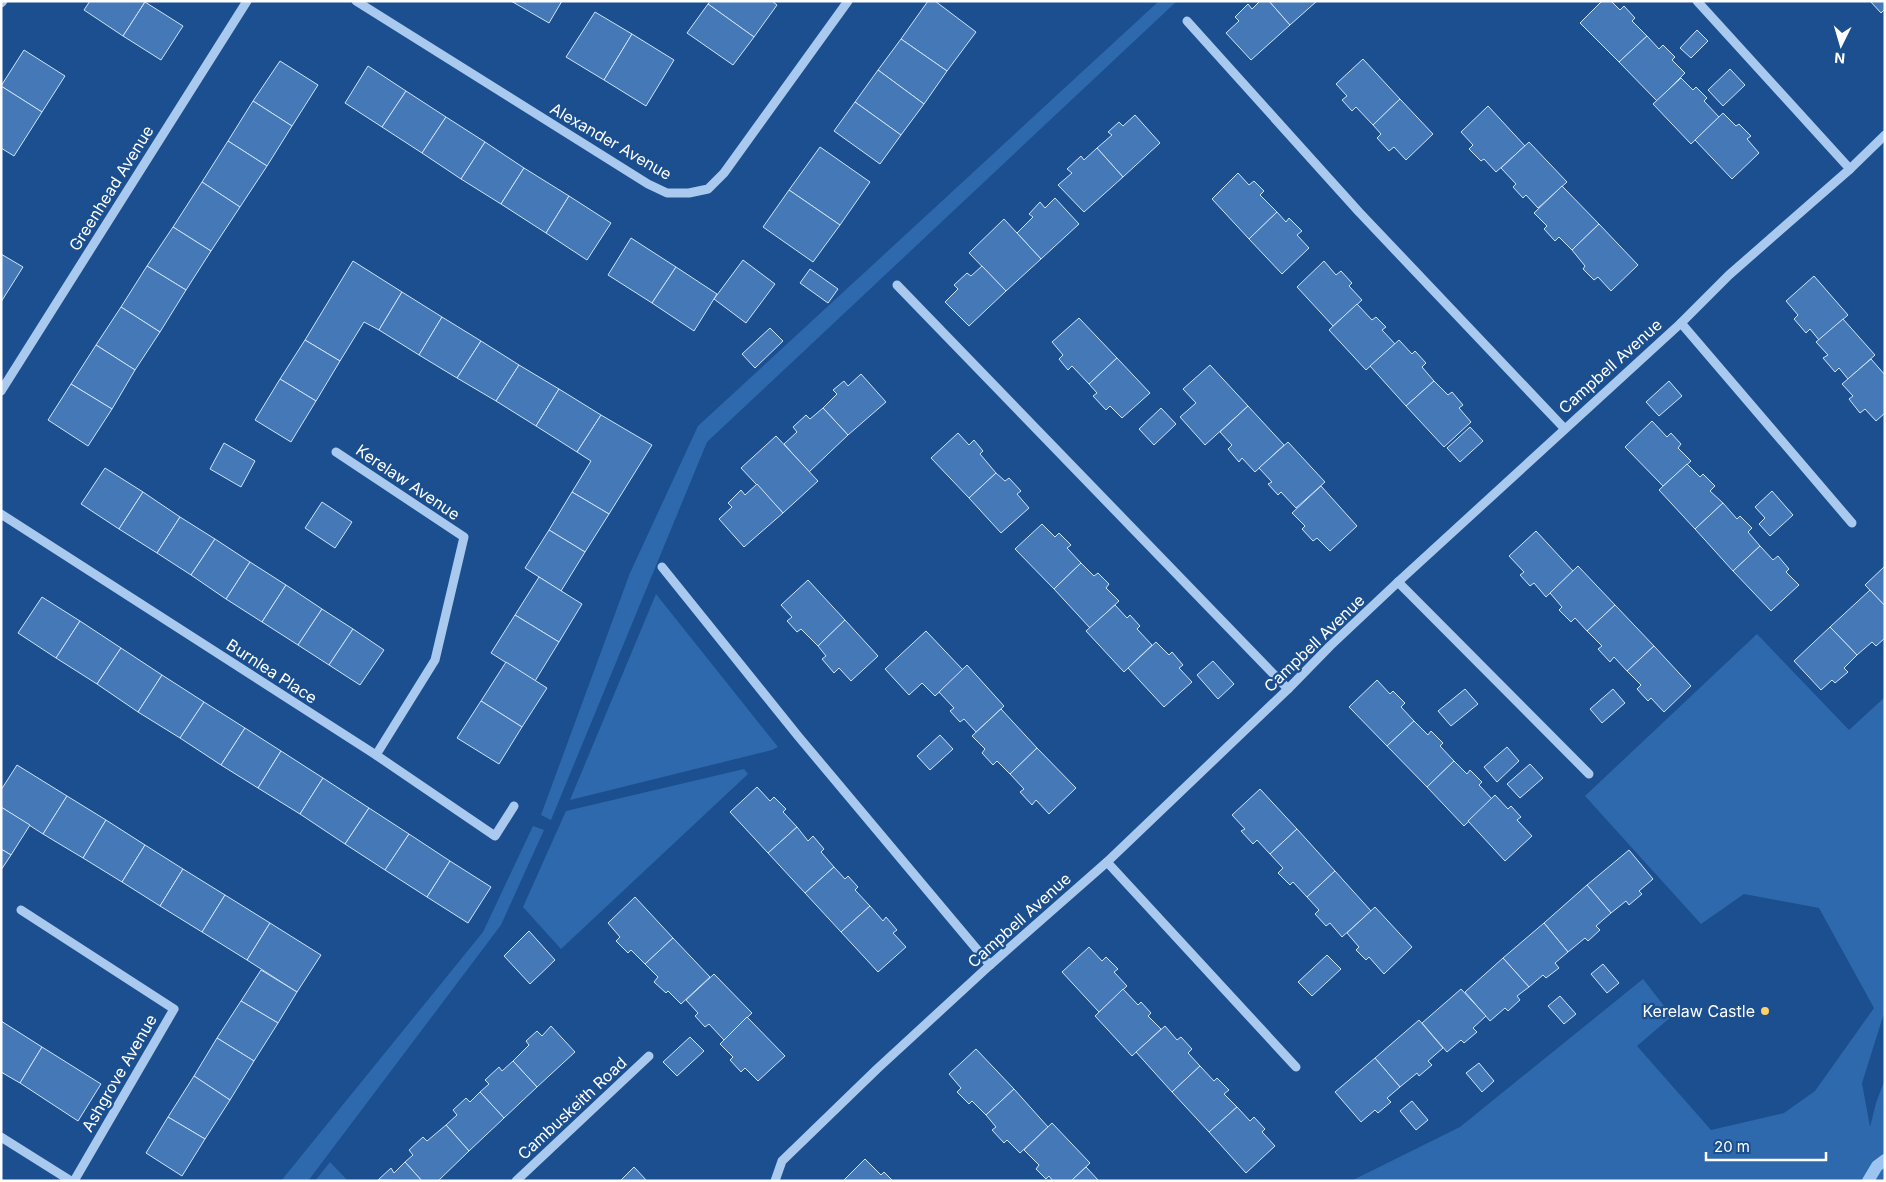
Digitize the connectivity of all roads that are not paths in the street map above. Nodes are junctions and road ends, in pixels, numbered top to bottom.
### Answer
1 (246, 1) edge
2 (356, 1) edge
3 (848, 1) edge
4 (1697, 1) edge
5 (1187, 21) dead end
6 (1885, 135) edge
7 (1850, 168) junction
8 (897, 285) dead end
9 (1681, 323) junction
10 (1, 391) edge
11 (1564, 428) junction
12 (336, 452) dead end
13 (1, 514) edge
14 (1852, 523) dead end
15 (662, 568) dead end
16 (1398, 582) junction
17 (1288, 689) junction
18 (376, 755) junction
19 (1589, 774) dead end
20 (514, 806) dead end
21 (1107, 862) junction
22 (21, 910) dead end
23 (990, 965) junction
24 (649, 1056) dead end
25 (1296, 1068) dead end
26 (1, 1137) edge
27 (72, 1181) edge
28 (516, 1181) edge
29 (775, 1181) edge

1 - 10 street, Greenhead Avenue
2 - 3 street, Alexander Avenue
4 - 7 street
5 - 11 street
6 - 7 street, Campbell Avenue
7 - 9 street, Campbell Avenue
8 - 17 street
9 - 11 street, Campbell Avenue
9 - 14 street
11 - 16 street, Campbell Avenue
12 - 18 street, Kerelaw Avenue
13 - 18 street, Burnlea Place
15 - 23 street
16 - 17 street, Campbell Avenue
16 - 19 street
17 - 21 street, Campbell Avenue
18 - 20 street, Burnlea Place
21 - 23 street, Campbell Avenue
21 - 25 street
22 - 27 street, Ashgrove Avenue
23 - 29 street, Campbell Avenue
24 - 28 street, Cambuskeith Road
26 - 27 street

